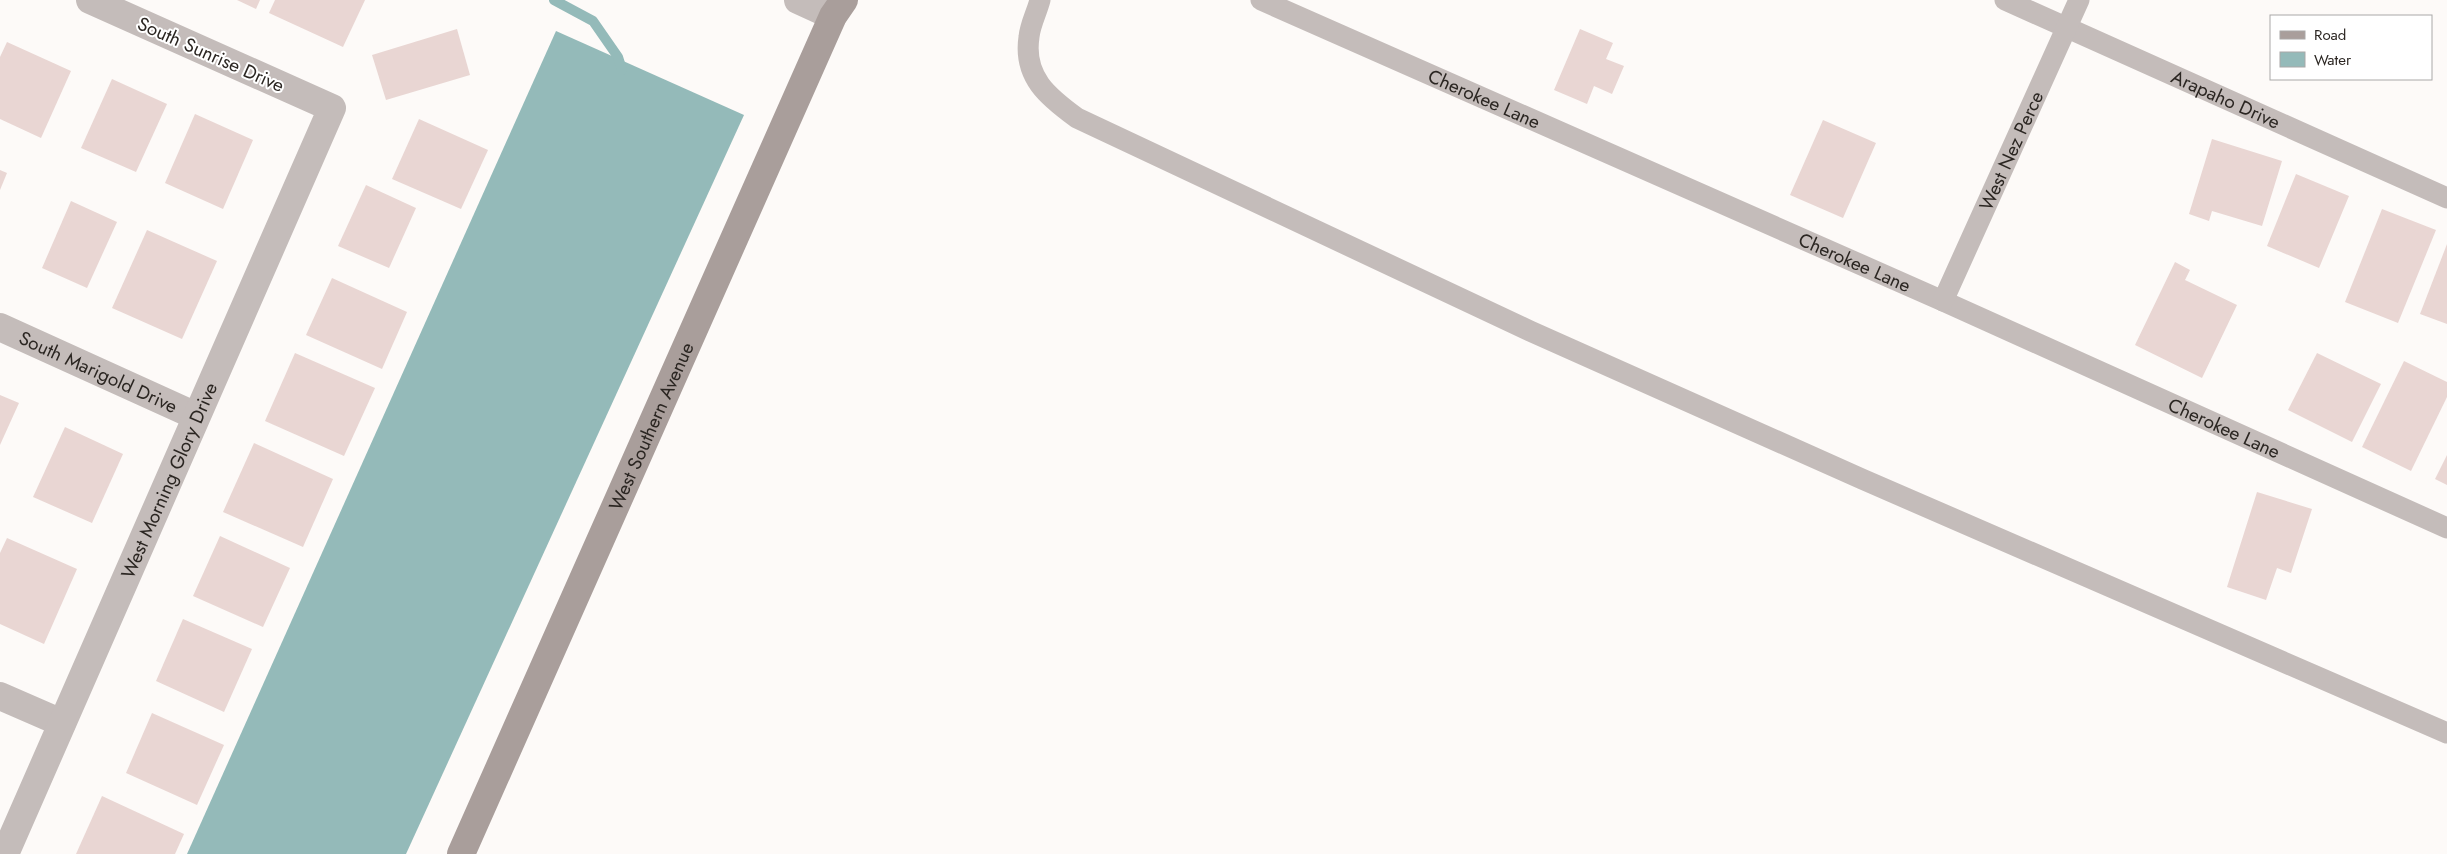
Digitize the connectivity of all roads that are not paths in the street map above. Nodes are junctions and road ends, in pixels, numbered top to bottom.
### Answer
1 (90, 0) edge
2 (798, 0) edge
3 (1040, 0) edge
4 (1261, 0) edge
5 (2005, 0) edge
6 (2079, 0) edge
7 (838, 8) edge
8 (2067, 27) junction
9 (332, 108) joint
10 (2447, 198) edge
11 (1943, 301) junction
12 (0, 327) edge
13 (196, 416) junction
14 (2447, 528) edge
15 (0, 696) edge
16 (62, 723) junction
17 (2447, 733) edge
18 (4, 854) edge
19 (461, 854) edge

1 - 9 street, South Sunrise Drive
2 - 7 street
3 - 17 lane
4 - 11 lane, Cherokee Lane
5 - 8 lane, Arapaho Drive
6 - 8 lane, West Nez Perce
7 - 19 main road, West Southern Avenue
8 - 10 lane, Arapaho Drive
8 - 11 lane, West Nez Perce
9 - 13 street, West Morning Glory Drive
11 - 14 lane, Cherokee Lane
12 - 13 street, South Marigold Drive
13 - 16 street, West Morning Glory Drive
15 - 16 street
16 - 18 street, West Morning Glory Drive

